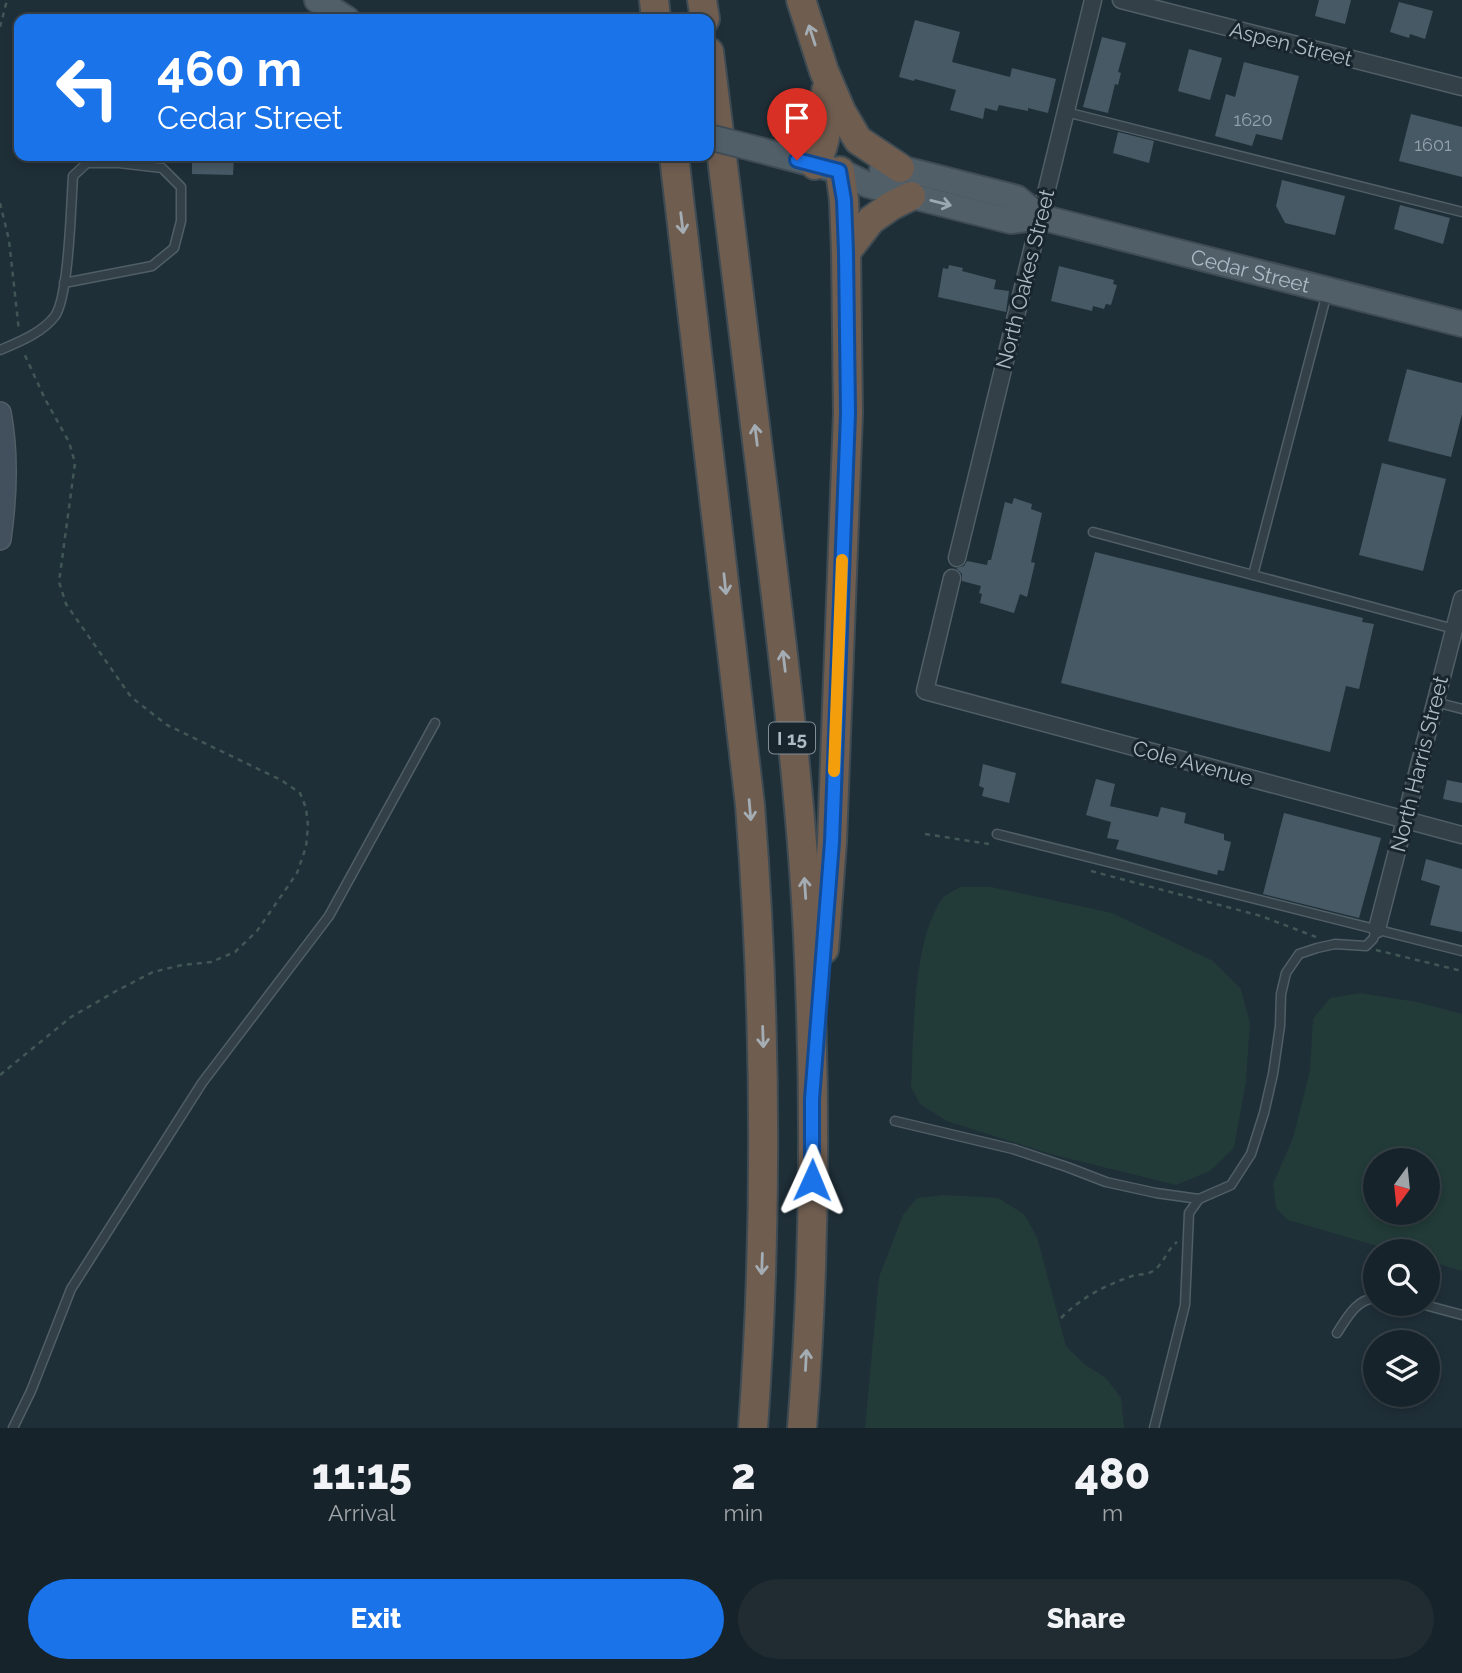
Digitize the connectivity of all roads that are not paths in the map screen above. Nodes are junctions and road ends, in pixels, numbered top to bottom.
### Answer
1 (317, 0) edge
2 (801, 0) edge
3 (1093, 0) edge
4 (1121, 0) edge
5 (339, 14) edge
6 (824, 71) junction
7 (1462, 87) edge
8 (714, 93) edge
9 (1066, 112) junction
10 (714, 138) edge
11 (675, 161) edge
12 (827, 168) junction
13 (900, 169) junction
14 (911, 196) junction
15 (1462, 212) edge
16 (1040, 217) junction
17 (846, 252) junction
18 (64, 284) junction
19 (1328, 290) junction
20 (1462, 324) edge
21 (0, 349) edge
22 (0, 413) edge
23 (1093, 532) dead end
24 (0, 539) edge
25 (957, 558) dead end
26 (1253, 575) junction
27 (952, 579) dead end
28 (1462, 599) edge
29 (1454, 629) junction
30 (1435, 702) junction
31 (1462, 709) edge
32 (435, 723) dead end
33 (1405, 820) junction
34 (997, 834) dead end
35 (1462, 835) edge
36 (1377, 929) junction
37 (1462, 951) edge
38 (812, 1099) junction
39 (895, 1121) dead end
40 (1199, 1199) junction
41 (1363, 1302) edge
42 (1440, 1309) edge
43 (1462, 1315) edge
44 (1337, 1333) dead end
45 (753, 1427) edge
46 (13, 1428) edge
47 (802, 1428) edge
48 (1154, 1428) edge

1 - 5 main road
6 -> 2 highway
3 - 9 street, North Oakes Street
4 - 7 street, Aspen Street
6 - 12 highway
6 - 13 highway
38 -> 8 highway, I 15
9 - 15 lane
9 - 16 street, North Oakes Street
10 - 12 main road, Cedar Street, bridge
11 -> 45 highway, I 15
12 - 13 main road, Cedar Street
12 - 14 main road, Cedar Street
12 - 17 highway
13 - 16 main road, Cedar Street
14 -> 16 main road, Cedar Street
14 - 17 highway
16 - 19 main road, Cedar Street
16 - 25 street, North Oakes Street
17 - 38 highway
18 - 18 lane
18 - 21 lane
19 - 20 main road, Cedar Street
19 - 26 lane
22 - 24 main road
23 - 26 lane
26 - 29 lane
27 - 33 street, Cole Avenue
28 - 29 street, North Harris Street
29 - 30 street, North Harris Street
30 - 31 lane
30 - 33 street, North Harris Street
32 - 46 lane
33 - 35 street, Cole Avenue
33 - 36 street, North Harris Street
34 - 36 lane
36 - 37 lane
36 - 40 lane
47 -> 38 highway, I 15
39 - 40 lane
40 - 48 lane
41 - 44 lane
42 - 43 lane

